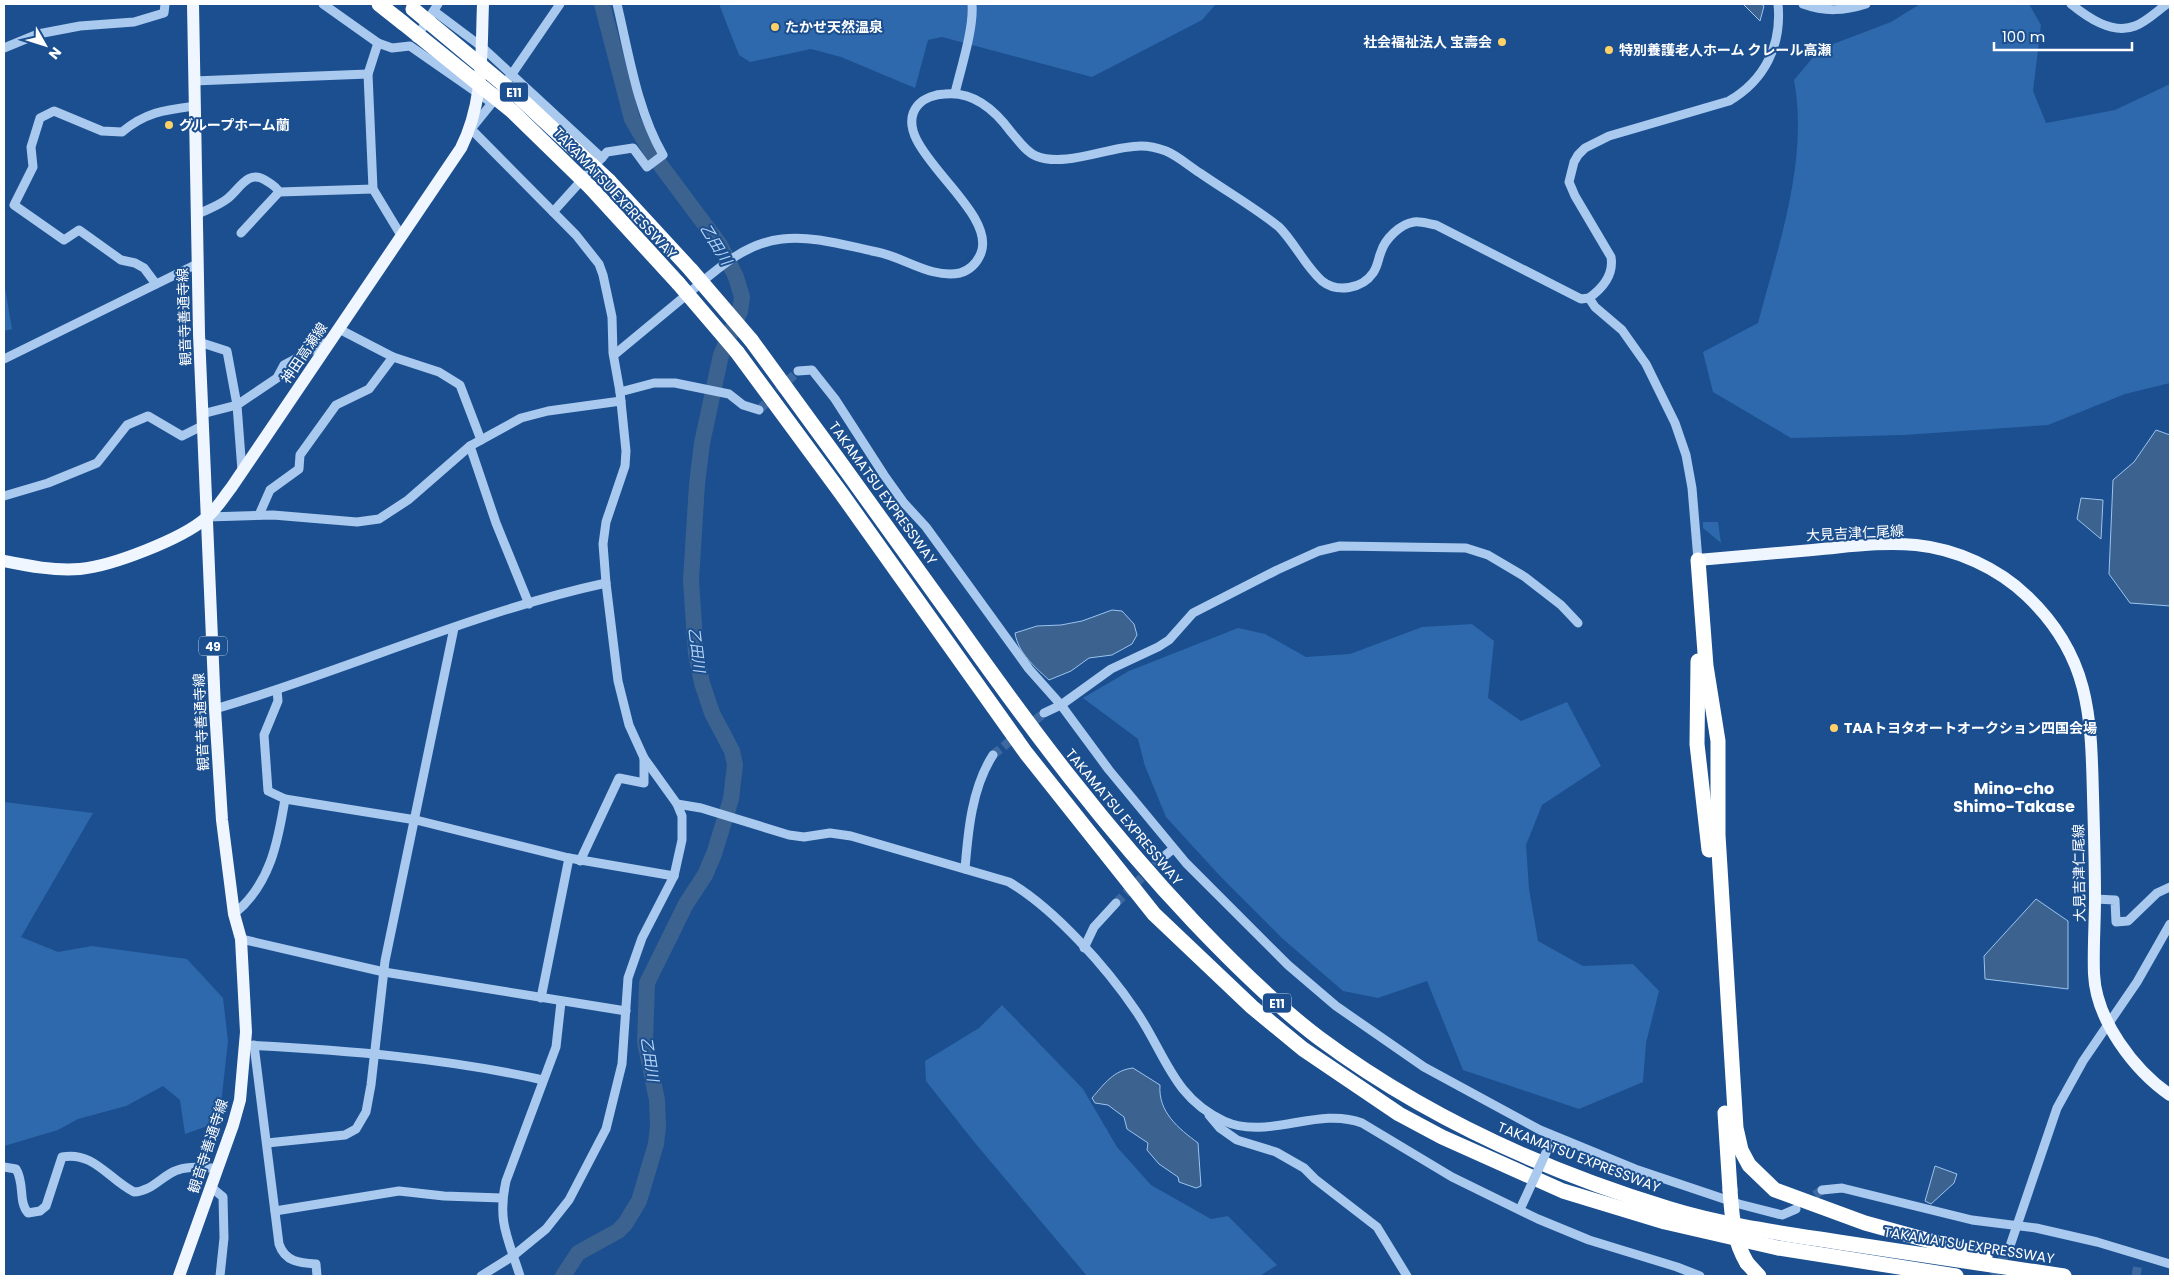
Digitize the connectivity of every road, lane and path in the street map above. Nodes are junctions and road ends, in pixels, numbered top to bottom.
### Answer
1 (165, 4) edge
2 (192, 4) edge
3 (323, 4) edge
4 (379, 4) edge
5 (483, 4) edge
6 (560, 4) edge
7 (617, 4) edge
8 (972, 4) edge
9 (1778, 4) edge
10 (1803, 4) edge
11 (1866, 4) edge
12 (2071, 4) edge
13 (2166, 4) edge
14 (410, 6) edge
15 (436, 8) edge
16 (378, 43) junction
17 (410, 46) junction
18 (482, 47) junction
19 (4, 48) edge
20 (368, 74) junction
21 (512, 76) junction
22 (194, 81) junction
23 (955, 93) junction
24 (478, 94) junction
25 (492, 104) junction
26 (195, 106) junction
27 (471, 129) junction
28 (602, 158) junction
29 (374, 189) junction
30 (280, 192) junction
31 (553, 212) junction
32 (196, 215) junction
33 (241, 233) dead end
34 (402, 237) junction
35 (197, 264) junction
36 (156, 284) junction
37 (1589, 298) junction
38 (339, 329) junction
39 (331, 340) junction
40 (199, 342) junction
41 (614, 355) junction
42 (393, 357) junction
43 (4, 359) edge
44 (798, 371) dead end
45 (621, 396) junction
46 (237, 405) junction
47 (759, 410) dead end
48 (202, 420) junction
49 (481, 440) junction
50 (470, 446) junction
51 (242, 471) junction
52 (4, 496) edge
53 (259, 515) junction
54 (208, 517) junction
55 (1698, 560) junction
56 (4, 561) edge
57 (606, 582) junction
58 (529, 604) junction
59 (1578, 623) dead end
60 (454, 628) junction
61 (277, 690) junction
62 (1060, 705) junction
63 (215, 709) junction
64 (1044, 714) tunnel mouth
65 (993, 755) tunnel mouth
66 (644, 758) junction
67 (285, 799) junction
68 (677, 804) junction
69 (416, 820) junction
70 (1173, 849) junction
71 (568, 858) junction
72 (1162, 858) tunnel mouth
73 (580, 861) junction
74 (965, 869) junction
75 (674, 876) junction
76 (2170, 887) edge
77 (2095, 898) junction
78 (1116, 903) tunnel mouth
79 (234, 914) junction
80 (2170, 924) edge
81 (241, 939) junction
82 (1084, 948) junction
83 (384, 972) junction
84 (541, 998) junction
85 (561, 1002) junction
86 (626, 1011) junction
87 (2110, 1024) junction
88 (250, 1045) junction
89 (374, 1054) junction
90 (543, 1080) junction
91 (2170, 1095) edge
92 (1206, 1111) junction
93 (1551, 1140) junction
94 (267, 1143) junction
95 (4, 1167) edge
96 (218, 1168) junction
97 (211, 1187) junction
98 (1822, 1190) tunnel mouth
99 (502, 1198) junction
100 (1521, 1207) junction
101 (1796, 1209) tunnel mouth
102 (274, 1211) junction
103 (2017, 1225) junction
104 (2011, 1243) tunnel mouth
105 (2140, 1254) junction
106 (513, 1256) junction
107 (2138, 1264) tunnel mouth
108 (2170, 1264) edge
109 (2038, 1272) junction
110 (179, 1276) edge
111 (220, 1276) edge
112 (317, 1276) edge
113 (481, 1276) edge
114 (520, 1276) edge
115 (1407, 1276) edge
116 (1700, 1276) edge
117 (1759, 1276) edge
118 (1956, 1276) edge
119 (2064, 1276) edge

1 - 19 street
2 - 22 main road, 観音寺善通寺線 / 49
3 - 16 street
4 - 118 highway, TAKAMATSU EXPRESSWAY / E11, bridge
5 - 18 main road, 神田高瀬線
6 - 21 street
7 - 28 street
8 - 23 street
9 - 37 street
10 - 11 street
12 - 13 street
14 - 109 highway, TAKAMATSU EXPRESSWAY / E11, bridge
15 - 17 street
15 - 18 street
16 - 17 street
16 - 20 street
17 - 24 street
18 - 21 street
18 - 24 main road, 神田高瀬線
20 - 22 street
20 - 29 street
21 - 25 street
21 - 28 street
22 - 26 main road, 観音寺善通寺線 / 49
23 - 37 street
23 - 41 street
24 - 25 street
24 - 27 main road, 神田高瀬線
25 - 27 street
26 - 32 main road, 観音寺善通寺線 / 49
26 - 36 street
27 - 31 street
27 - 34 main road, 神田高瀬線
28 - 31 street
29 - 30 street
29 - 34 street
30 - 32 street
30 - 33 street
31 - 41 street
32 - 35 main road, 観音寺善通寺線 / 49
34 - 38 main road, 神田高瀬線
35 - 36 street
35 - 40 main road, 観音寺善通寺線 / 49
36 - 43 street
37 - 55 street
38 - 39 main road, 神田高瀬線
38 - 42 street
39 - 46 street
39 - 51 main road, 神田高瀬線
40 - 46 street
40 - 48 main road, 観音寺善通寺線 / 49
41 - 45 street
42 - 49 street
42 - 53 street
44 - 62 street
45 - 47 street
45 - 49 street
45 - 57 street
46 - 48 street
46 - 51 street
48 - 52 street
48 - 54 main road, 観音寺善通寺線 / 49
49 - 50 street
50 - 53 street
50 - 58 street
51 - 54 main road, 神田高瀬線
53 - 54 street
54 - 56 main road, 神田高瀬線
54 - 63 main road, 観音寺善通寺線 / 49
55 - 77 main road, 大見吉津仁尾線
55 - 109 highway
55 - 117 highway, bridge
57 - 58 street
57 - 66 street
58 - 60 street
59 - 62 street
60 - 61 street
60 - 69 street
61 - 63 street
61 - 67 street
62 - 64 street
62 - 70 street
63 - 79 main road, 観音寺善通寺線 / 49
65 - 74 street
66 - 68 street
66 - 73 street
67 - 69 street
67 - 79 street
68 - 74 street
68 - 75 street
69 - 71 street
69 - 83 street
70 - 72 street
70 - 93 street
71 - 73 street
71 - 84 street
73 - 75 street
74 - 82 street
75 - 86 street
76 - 77 street
77 - 87 main road, 大見吉津仁尾線
78 - 82 street
79 - 81 main road, 観音寺善通寺線 / 49
80 - 87 street
81 - 83 street
81 - 88 main road, 観音寺善通寺線 / 49
82 - 92 street
83 - 84 street
83 - 89 street
84 - 85 street
85 - 86 street
85 - 90 street
86 - 106 street
87 - 91 main road, 大見吉津仁尾線
87 - 103 street
88 - 89 street
88 - 94 street
88 - 96 main road, 観音寺善通寺線 / 49
89 - 90 street
89 - 94 street
90 - 99 street
92 - 100 street
92 - 115 street
93 - 100 street, bridge
93 - 101 street
94 - 102 street
95 - 96 street
96 - 97 main road, 観音寺善通寺線 / 49
97 - 110 main road, 観音寺善通寺線 / 49
97 - 111 street
98 - 103 street
99 - 102 street
99 - 106 street
100 - 116 street
102 - 112 street
103 - 104 street
103 - 105 street
105 - 107 street
105 - 108 street
106 - 113 street
106 - 114 street
109 - 119 highway, TAKAMATSU EXPRESSWAY / E11

